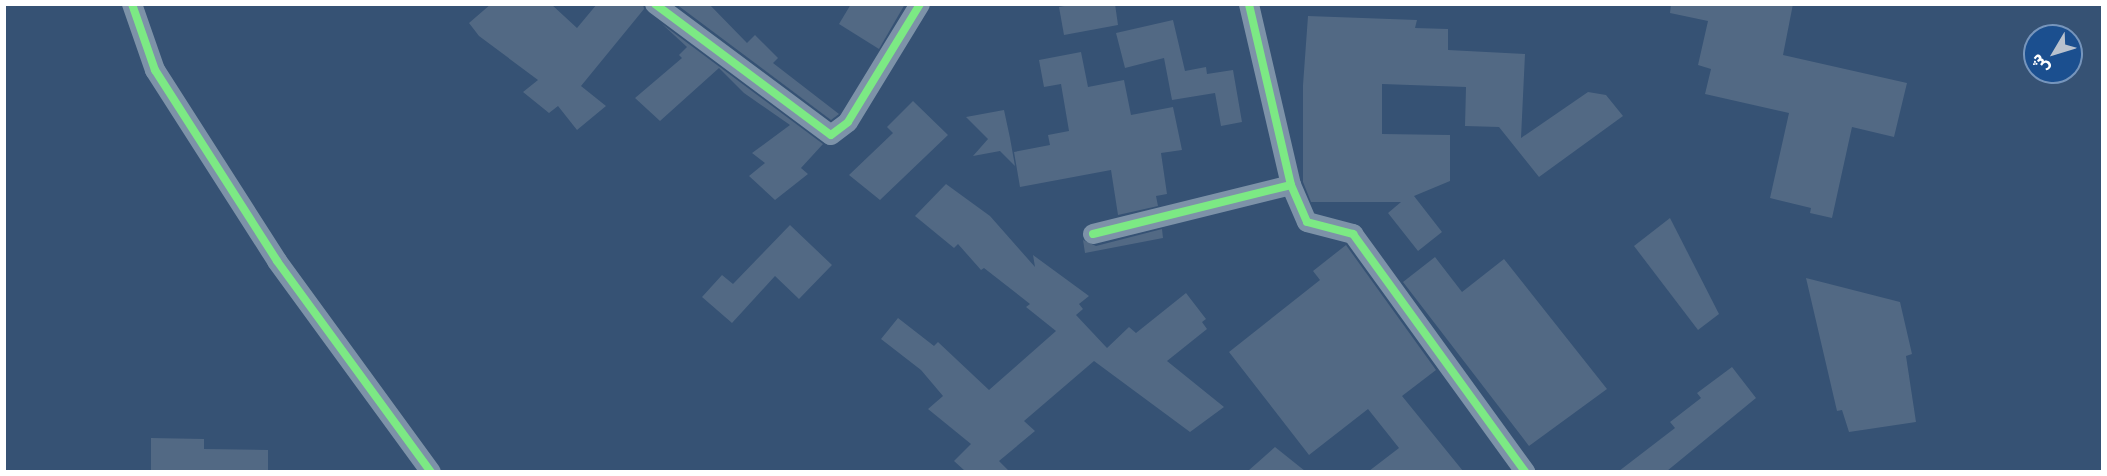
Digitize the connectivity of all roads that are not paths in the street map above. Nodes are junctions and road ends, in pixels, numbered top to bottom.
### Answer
1 (132, 4) edge
2 (655, 4) edge
3 (920, 4) edge
4 (1249, 4) edge
5 (1291, 185) junction
6 (1093, 234) dead end
7 (431, 471) edge
8 (1525, 471) edge

1 - 7 street
2 - 3 street
4 - 5 street
5 - 6 street
5 - 8 street

